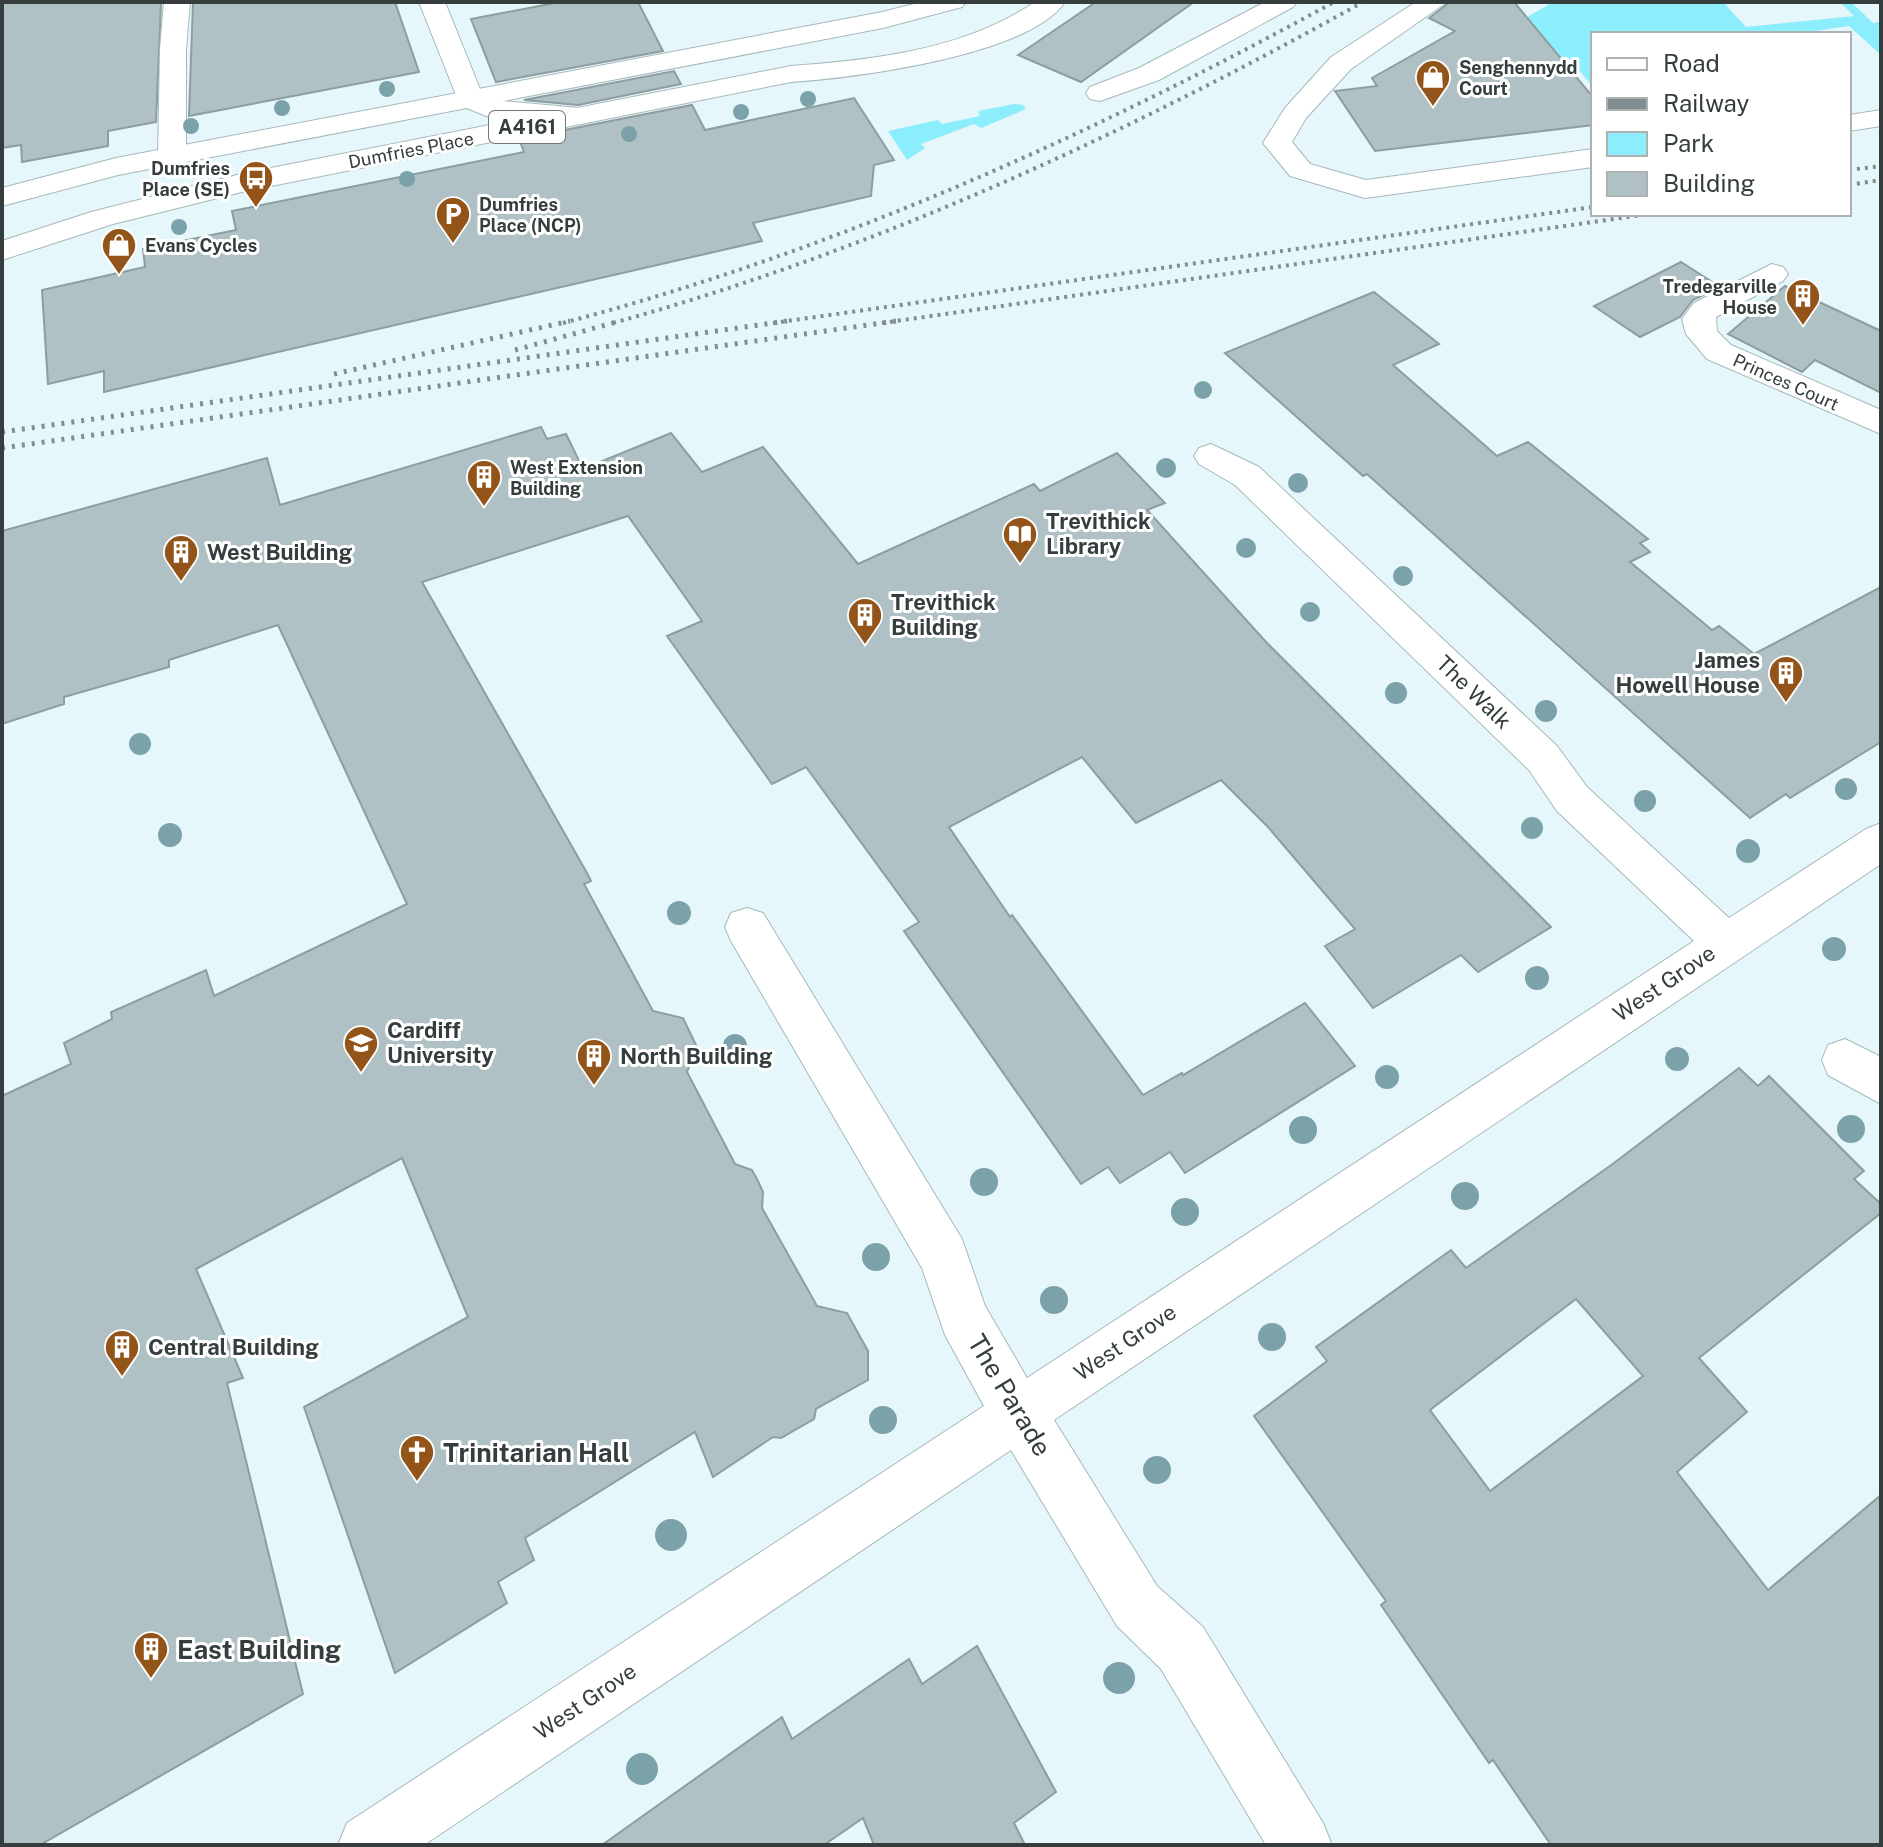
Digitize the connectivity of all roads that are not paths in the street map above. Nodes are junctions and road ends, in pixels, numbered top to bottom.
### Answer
1 (177, 2) edge
2 (432, 2) edge
3 (953, 2) edge
4 (1052, 2) edge
5 (1284, 2) edge
6 (1434, 2) edge
7 (1100, 93) dead end
8 (470, 99) junction
9 (580, 116) junction
10 (1881, 118) edge
11 (1851, 123) edge
12 (172, 156) junction
13 (1591, 158) edge
14 (2, 197) edge
15 (2, 251) edge
16 (1772, 274) dead end
17 (1881, 423) edge
18 (1211, 456) dead end
19 (1881, 841) edge
20 (747, 927) dead end
21 (1725, 942) junction
22 (1020, 1412) junction
23 (394, 1837) edge
24 (1301, 1845) edge

1 - 12 street
2 - 8 street
3 - 8 street, Dumfries Place / A4161
4 - 9 street, Dumfries Place / A4161
5 - 7 street
6 - 13 street
8 - 9 street
8 - 12 street, Dumfries Place / A4161
9 - 15 street, Dumfries Place / A4161
10 - 11 street
12 - 14 street, Dumfries Place / A4161
16 - 17 street, Princes Court
18 - 21 street, The Walk
19 - 21 street, West Grove
20 - 22 street, The Parade
21 - 22 street, West Grove
22 - 23 street, West Grove
22 - 24 street, The Parade

